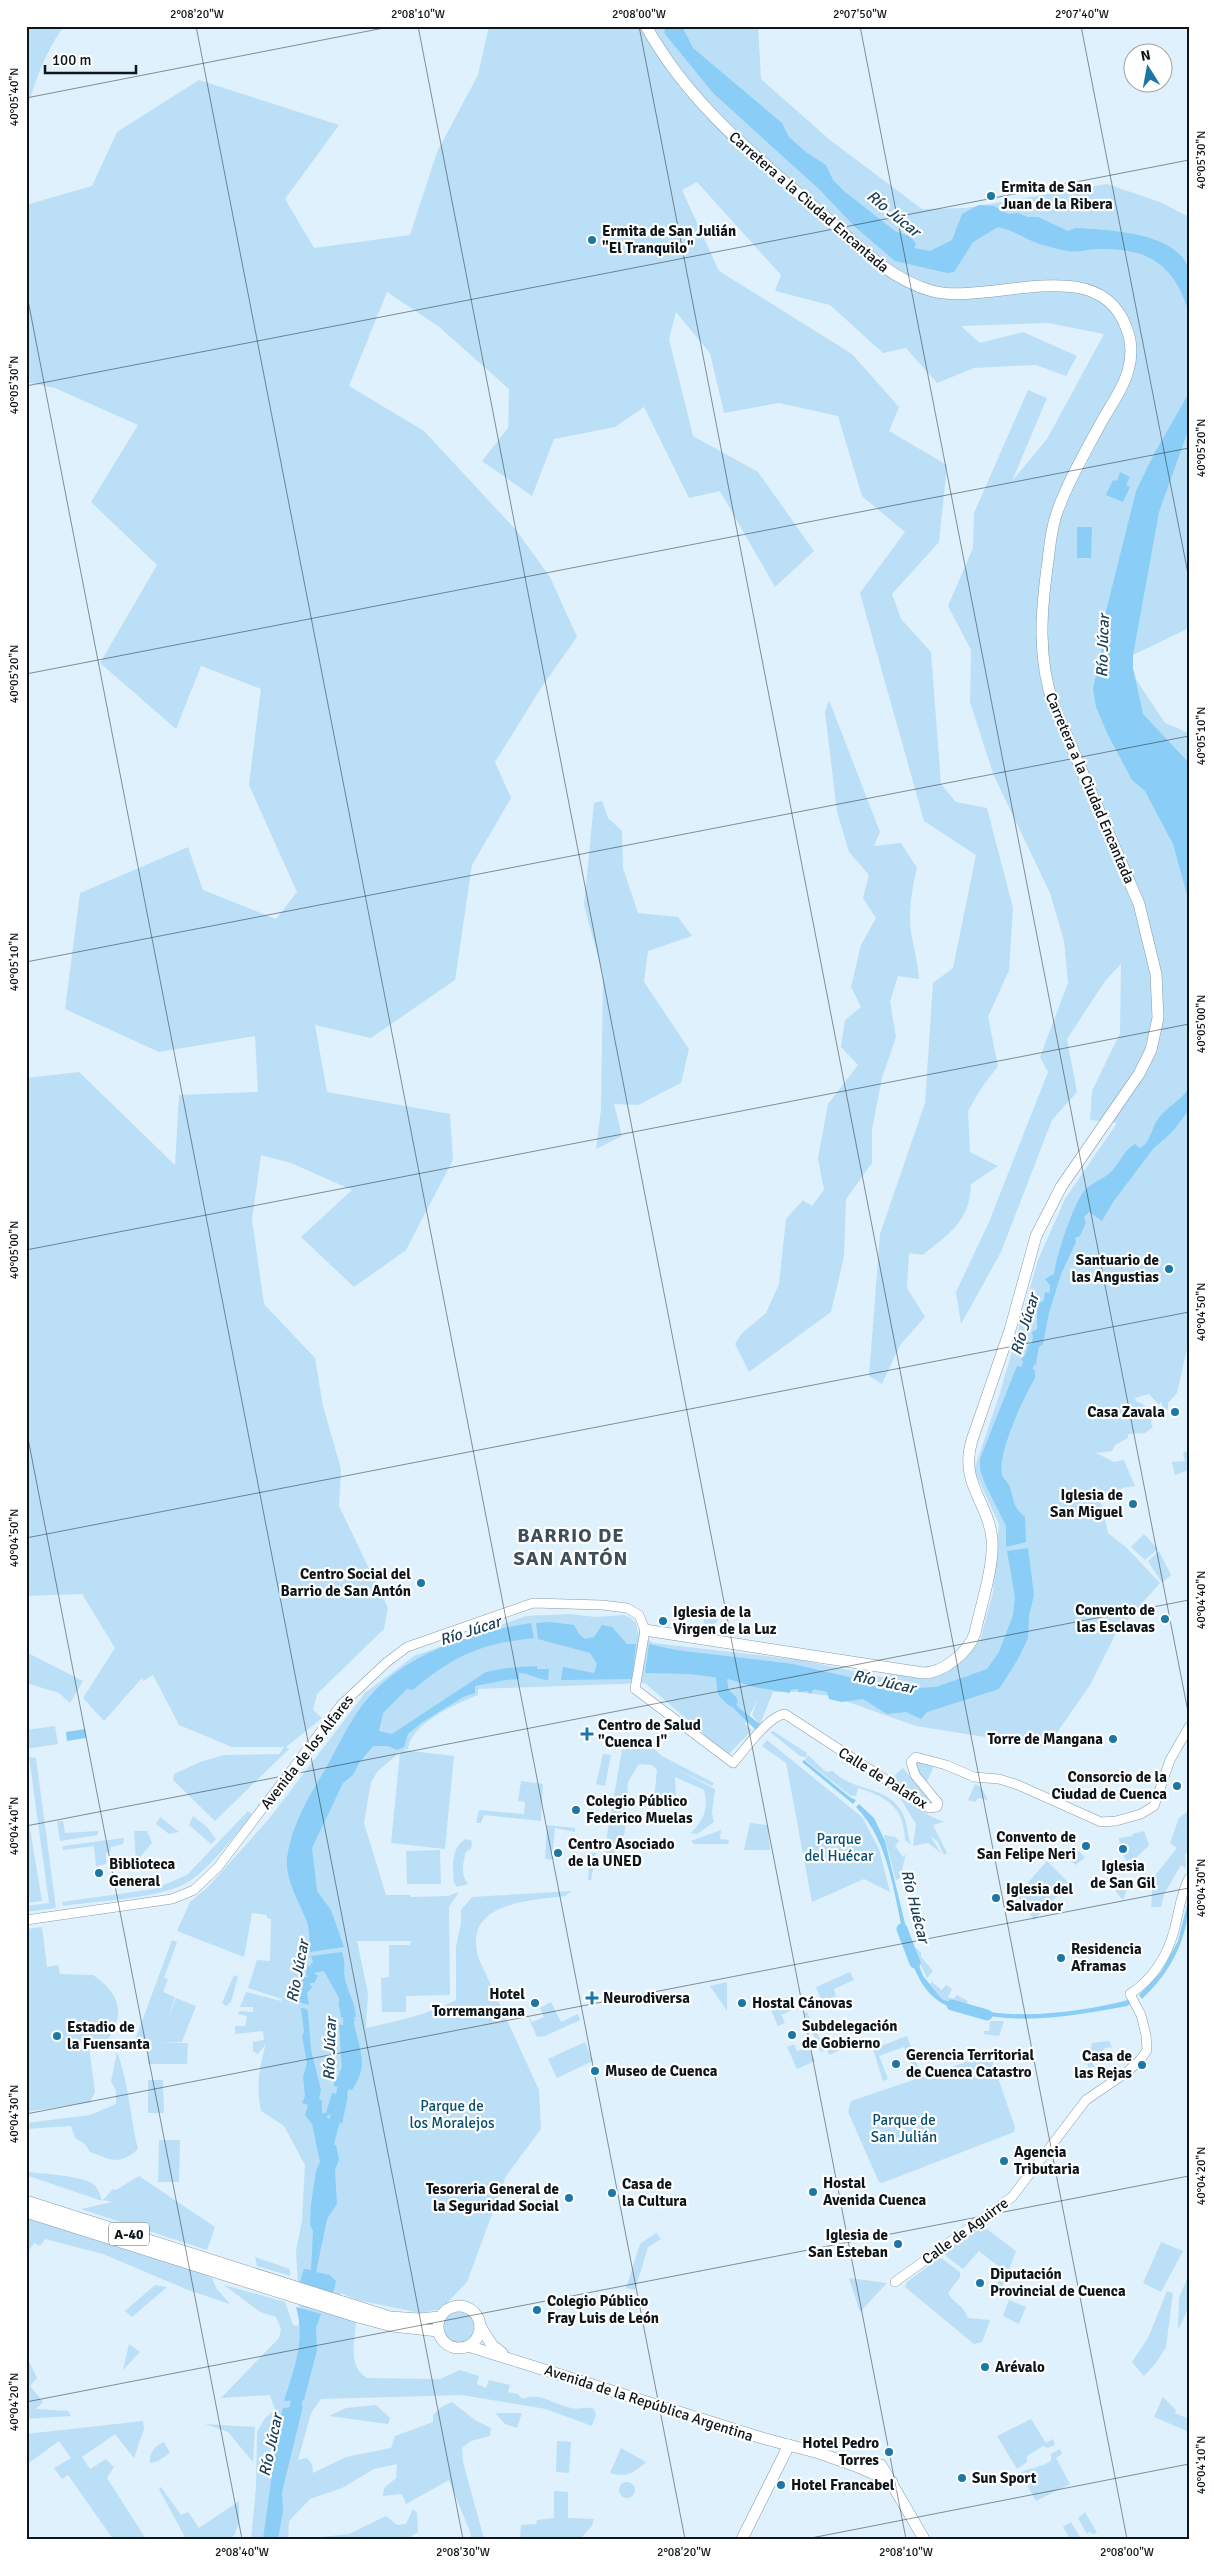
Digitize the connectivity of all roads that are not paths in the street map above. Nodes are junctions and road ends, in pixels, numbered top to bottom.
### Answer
1 (646, 26) edge
2 (645, 1632) junction
3 (1189, 1727) edge
4 (1189, 1878) edge
5 (26, 1920) edge
6 (26, 2201) edge
7 (26, 2212) edge
8 (231, 2271) junction
9 (895, 2282) dead end
10 (359, 2312) junction
11 (440, 2317) junction
12 (480, 2326) junction
13 (438, 2331) junction
14 (468, 2346) junction
15 (509, 2358) junction
16 (789, 2445) junction
17 (742, 2539) edge
18 (924, 2539) edge

1 - 2 main road, Carretera a la Ciudad Encantada
2 - 3 street, Calle de Palafox
2 - 5 street, Avenida de los Alfares
4 - 9 street, Calle de Aguirre
6 - 8 main road, A-40
7 - 8 main road, A-40
8 - 10 main road, A-40
10 - 11 main road, A-40
10 - 13 main road, A-40
11 - 12 main road
11 - 13 main road
12 - 14 main road
12 - 15 main road, Avenida de la República Argentina
13 - 14 main road
14 - 15 main road, Avenida de la República Argentina
15 - 16 main road, Avenida de la República Argentina
16 - 17 main road
16 - 18 main road, Avenida de la República Argentina

